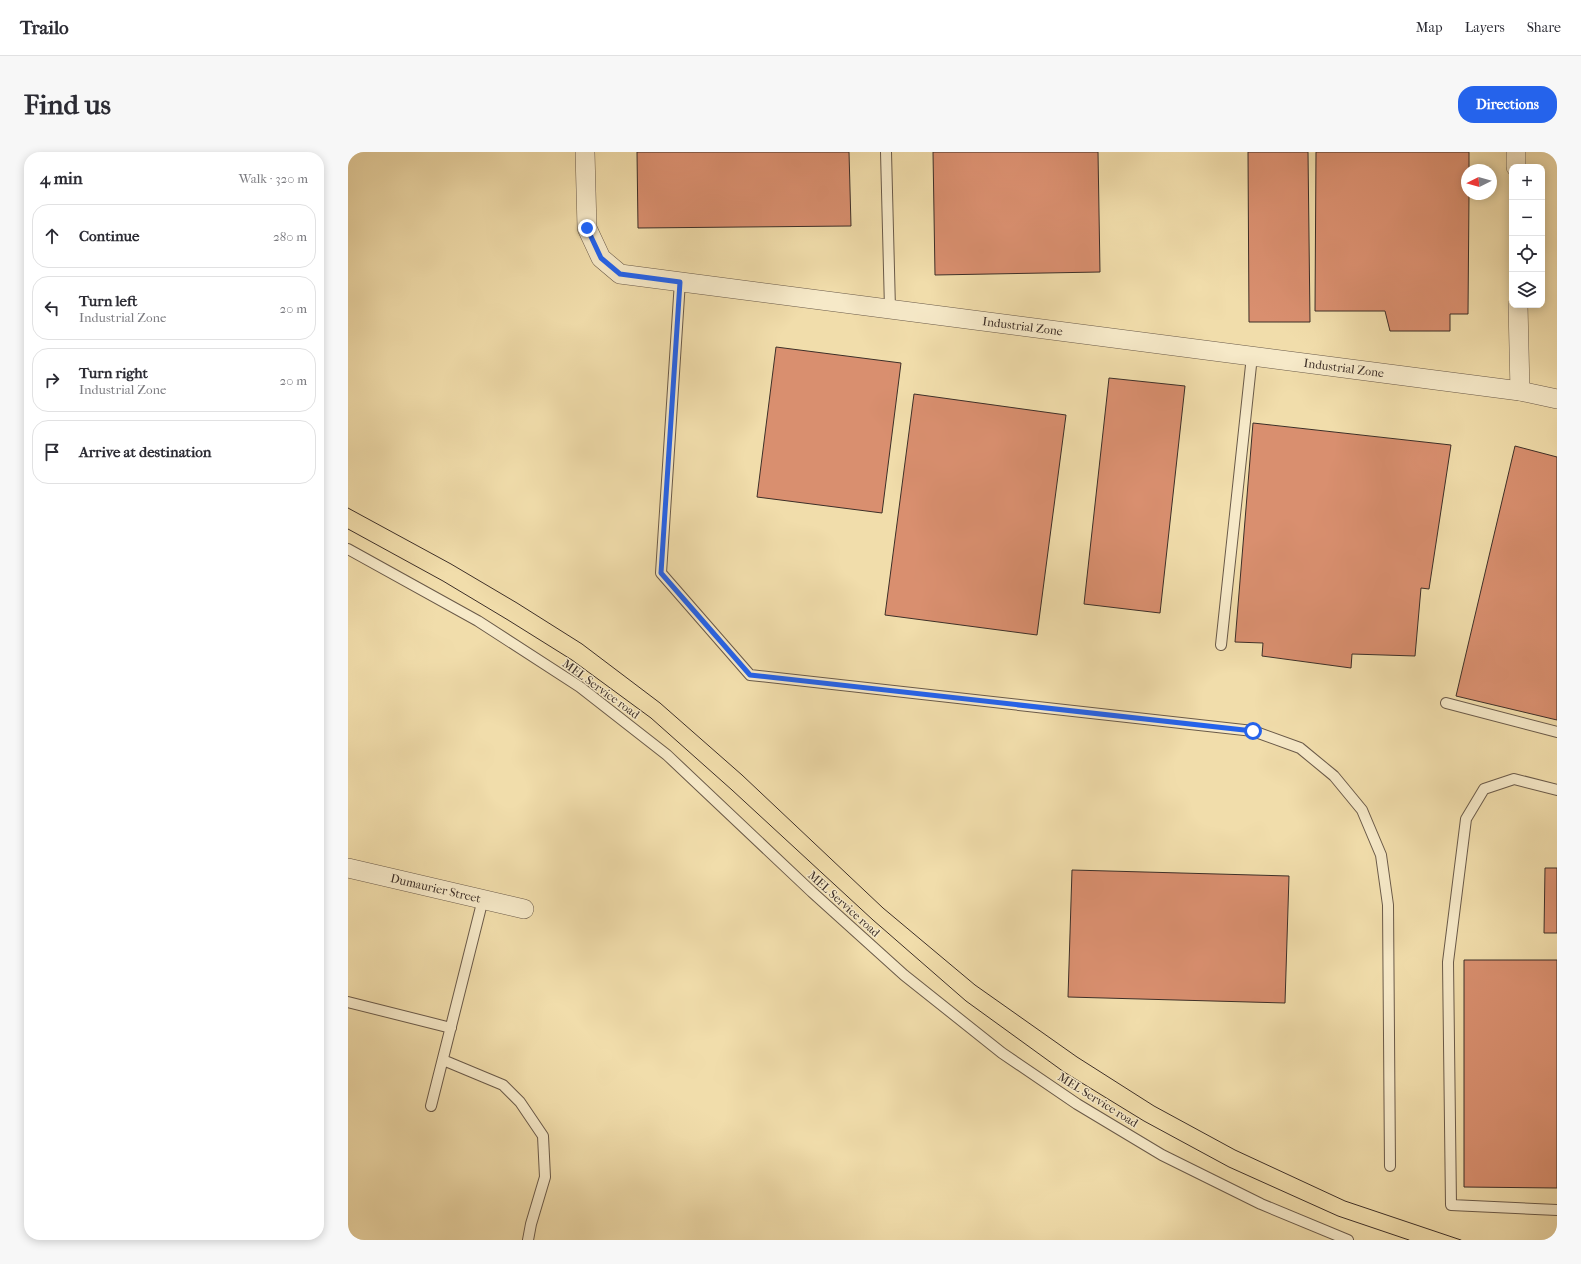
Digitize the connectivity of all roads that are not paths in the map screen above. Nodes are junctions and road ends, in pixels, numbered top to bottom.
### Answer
1 (585, 152) edge
2 (886, 152) edge
3 (1516, 152) edge
4 (1516, 164) edge
5 (680, 282) junction
6 (1518, 308) edge
7 (890, 309) junction
8 (1252, 356) junction
9 (1520, 391) junction
10 (1557, 399) edge
11 (348, 549) edge
12 (1221, 646) dead end
13 (1446, 703) dead end
14 (1557, 732) edge
15 (1557, 790) edge
16 (348, 868) edge
17 (483, 899) junction
18 (524, 909) dead end
19 (348, 1002) edge
20 (451, 1028) junction
21 (443, 1060) junction
22 (431, 1106) dead end
23 (1390, 1166) dead end
24 (1557, 1210) edge
25 (528, 1240) edge
26 (1348, 1240) edge

1 - 5 street, Industrial Zone
2 - 7 lane
3 - 4 street
5 - 7 street, Industrial Zone
5 - 23 lane
6 - 9 street
7 - 8 street, Industrial Zone
8 - 9 street, Industrial Zone
8 - 12 lane
9 - 10 street, Industrial Zone
11 - 26 lane, MEL Service road
13 - 14 lane
15 - 24 lane
16 - 17 street, Dumaurier Street
17 - 18 street, Dumaurier Street
17 - 20 lane
19 - 20 lane
20 - 21 lane
21 - 22 lane
21 - 25 lane

